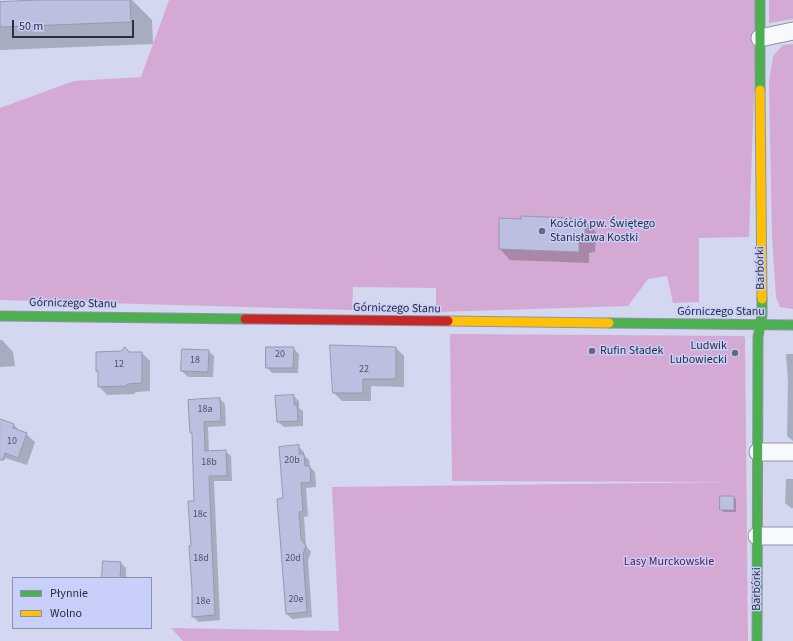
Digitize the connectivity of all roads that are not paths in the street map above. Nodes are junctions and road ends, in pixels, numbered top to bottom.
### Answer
1 (760, 0) edge
2 (793, 31) edge
3 (760, 38) junction
4 (0, 316) edge
5 (761, 324) junction
6 (793, 325) edge
7 (758, 452) junction
8 (793, 452) edge
9 (758, 536) junction
10 (793, 536) edge
11 (757, 641) edge

1 - 3 street, Barbórki
2 - 3 street
3 - 5 street, Barbórki
4 - 5 street, Górniczego Stanu
5 - 6 street, Górniczego Stanu
5 - 7 street, Barbórki
7 - 8 street
7 - 9 street, Barbórki
9 - 10 street
9 - 11 street, Barbórki

